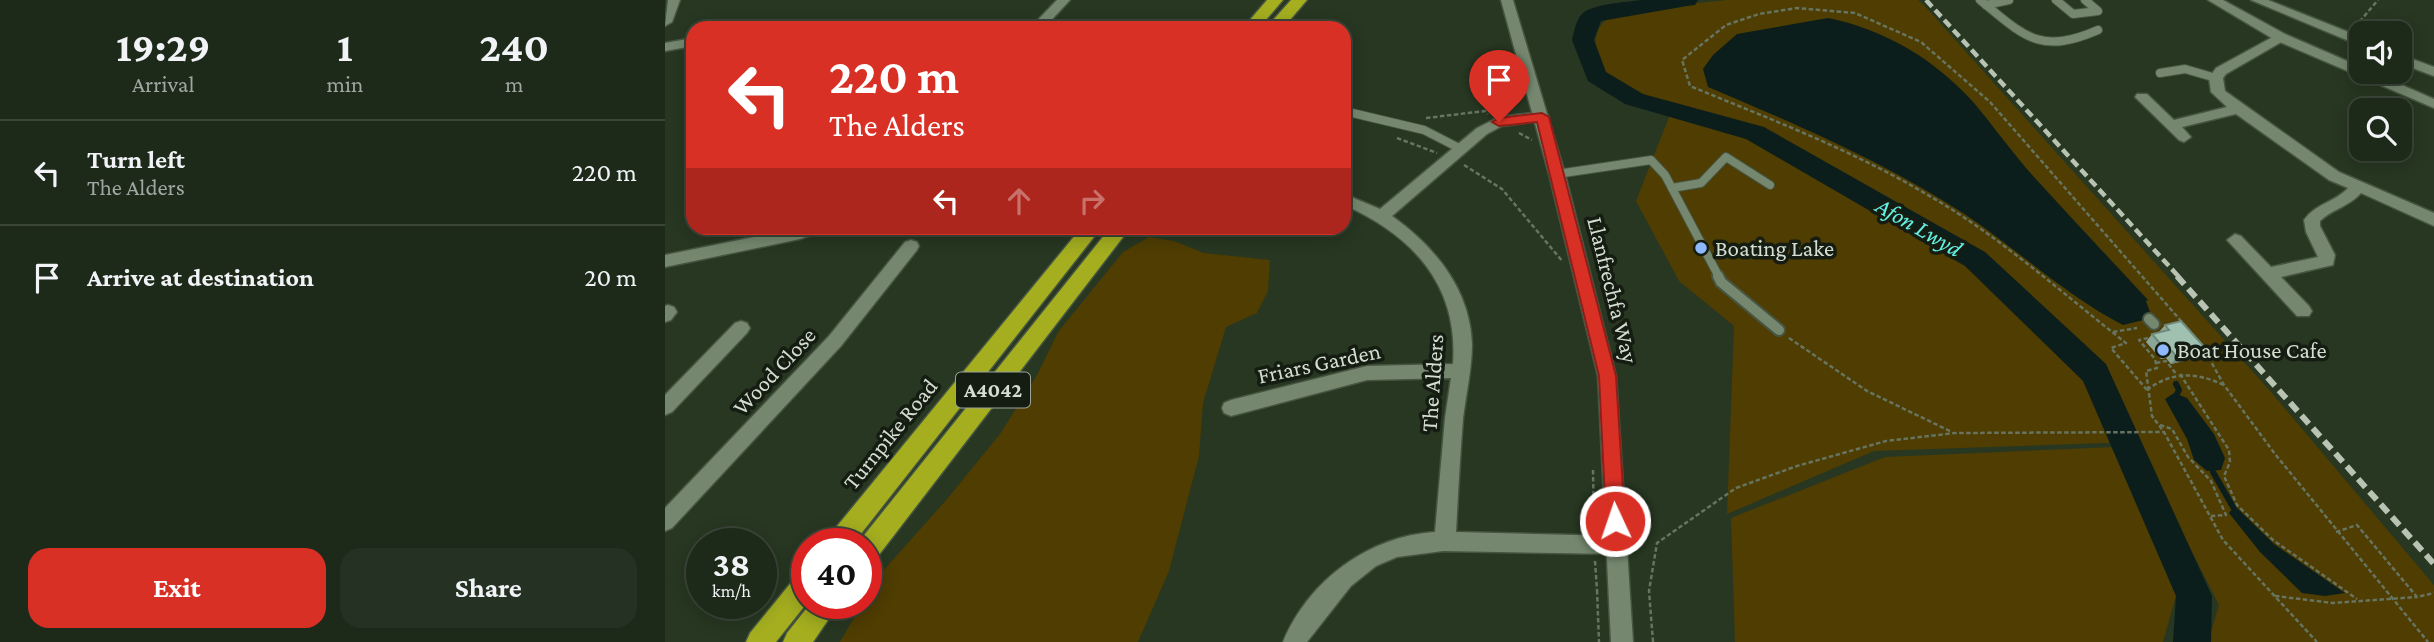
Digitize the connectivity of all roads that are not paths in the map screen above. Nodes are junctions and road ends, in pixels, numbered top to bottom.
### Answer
1 (674, 0) edge
2 (1064, 0) edge
3 (1275, 0) edge
4 (1299, 0) edge
5 (1507, 0) edge
6 (2009, 0) edge
7 (2056, 0) edge
8 (2085, 0) edge
9 (2214, 0) edge
10 (2256, 0) edge
11 (1983, 2) edge
12 (1044, 21) edge
13 (1257, 21) edge
14 (1281, 21) edge
15 (665, 22) edge
16 (2098, 30) dead end
17 (2280, 37) junction
18 (2349, 37) edge
19 (686, 44) edge
20 (665, 47) edge
21 (2412, 63) edge
22 (2434, 72) edge
23 (2160, 73) dead end
24 (2216, 78) junction
25 (2142, 97) dead end
26 (2434, 104) edge
27 (2239, 109) junction
28 (1351, 113) edge
29 (1542, 117) junction
30 (2172, 125) junction
31 (2184, 137) dead end
32 (1461, 157) junction
33 (1557, 174) junction
34 (1770, 185) dead end
35 (2358, 187) junction
36 (1672, 188) junction
37 (1351, 202) edge
38 (1381, 217) junction
39 (2434, 220) edge
40 (790, 235) edge
41 (1085, 235) edge
42 (1115, 235) edge
43 (2235, 240) dead end
44 (911, 246) dead end
45 (665, 261) edge
46 (2267, 274) junction
47 (2302, 311) dead end
48 (741, 328) dead end
49 (1779, 330) road end
50 (1459, 371) junction
51 (665, 407) edge
52 (1231, 408) dead end
53 (665, 522) edge
54 (851, 528) edge
55 (882, 532) edge
56 (1445, 541) junction
57 (1617, 545) junction
58 (791, 603) edge
59 (814, 619) edge
60 (759, 642) edge
61 (796, 642) edge
62 (1294, 642) edge
63 (1622, 642) edge

1 - 15 street
2 - 12 street
3 - 13 highway
4 - 14 highway
5 - 29 street, Llanfrechfa Way
6 - 11 lane
7 - 8 lane
9 - 17 street
10 - 18 street
11 - 16 lane
17 - 24 street
17 - 26 street
19 - 20 street
21 - 22 street
23 - 24 lane
24 - 27 street
25 - 30 street
27 - 30 street
27 - 35 street
28 - 32 lane
29 - 32 street
29 - 33 street, Llanfrechfa Way
30 - 31 street
32 - 38 street
33 - 36 lane
33 - 57 street, Llanfrechfa Way
34 - 36 lane
35 - 39 street
35 - 46 street
36 - 49 lane
37 - 38 street, The Alders
38 - 50 street, The Alders
40 - 45 street
41 - 54 highway, Turnpike Road / A4042
42 - 55 highway, A4042
43 - 46 street
44 - 53 street, Wood Close
46 - 47 street
48 - 51 street
50 - 52 street, Friars Garden
50 - 56 street, The Alders
56 - 57 street
56 - 62 street
57 - 63 street, Llanfrechfa Way
58 - 60 highway
59 - 61 highway

